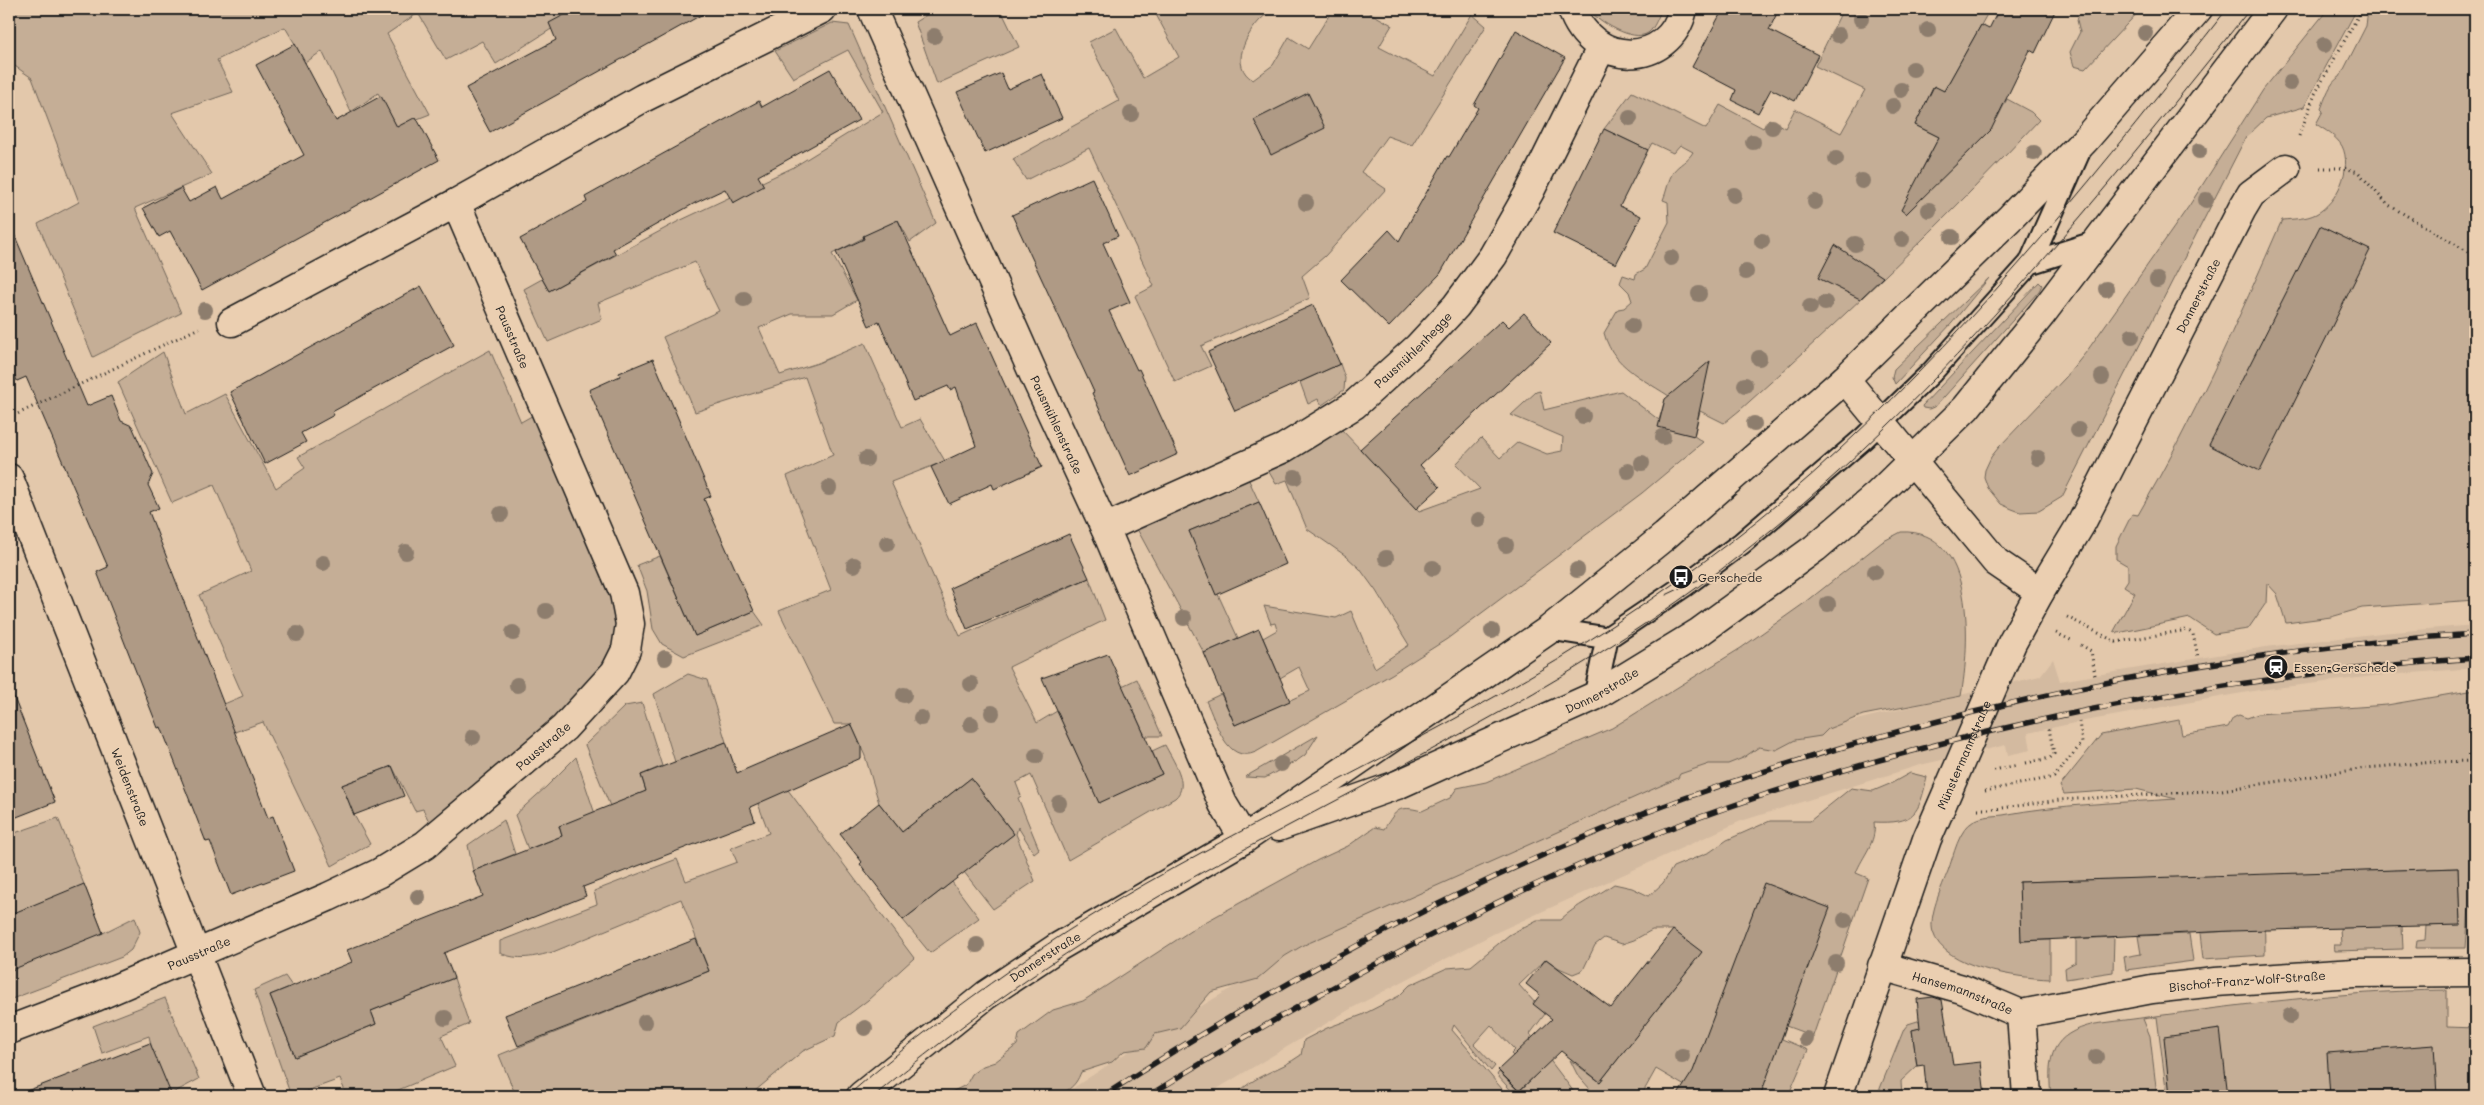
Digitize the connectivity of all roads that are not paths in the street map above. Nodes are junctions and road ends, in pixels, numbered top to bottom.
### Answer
1 (822, 9) edge
2 (872, 9) edge
3 (1572, 9) edge
4 (1683, 9) edge
5 (2198, 9) edge
6 (2273, 9) edge
7 (1602, 48) junction
8 (2085, 140) junction
9 (2286, 168) road end
10 (456, 204) junction
11 (2096, 242) junction
12 (2030, 263) junction
13 (232, 322) road end
14 (1846, 378) junction
15 (1882, 421) junction
16 (1913, 460) junction
17 (9, 478) edge
18 (1105, 528) junction
19 (2040, 592) junction
20 (1550, 629) junction
21 (1607, 638) junction
22 (1595, 696) junction
23 (1244, 839) junction
24 (196, 952) junction
25 (1882, 966) junction
26 (2475, 972) edge
27 (2021, 1014) junction
28 (9, 1030) edge
29 (252, 1096) edge
30 (861, 1096) edge
31 (1838, 1096) edge
32 (2027, 1096) edge

1 - 10 street
2 - 18 street, Pausmühlenstraße
3 - 7 street
4 - 7 street
5 - 8 street, Donnerstraße
6 - 11 street, Donnerstraße
7 - 18 street, Pausmühlenhegge
8 - 12 lane
8 - 14 street, Donnerstraße
9 - 19 street, Donnerstraße
10 - 13 street
10 - 24 street, Pausstraße
11 - 12 lane
11 - 16 street, Donnerstraße
12 - 15 lane
14 - 15 street
14 - 20 street, Donnerstraße
15 - 16 street
15 - 21 lane
16 - 19 street
16 - 22 street, Donnerstraße
17 - 24 street, Weidenstraße
18 - 23 street, Pausmühlenstraße
19 - 25 street, Münstermannstraße
20 - 21 lane
20 - 23 street, Donnerstraße
21 - 22 lane
22 - 23 street, Donnerstraße
23 - 30 street, Donnerstraße
24 - 28 street, Pausstraße
24 - 29 street, Weidenstraße
25 - 27 street, Hansemannstraße
25 - 31 street, Münstermannstraße
26 - 27 street, Bischof-Franz-Wolf-Straße
27 - 32 street, Hansemannstraße

